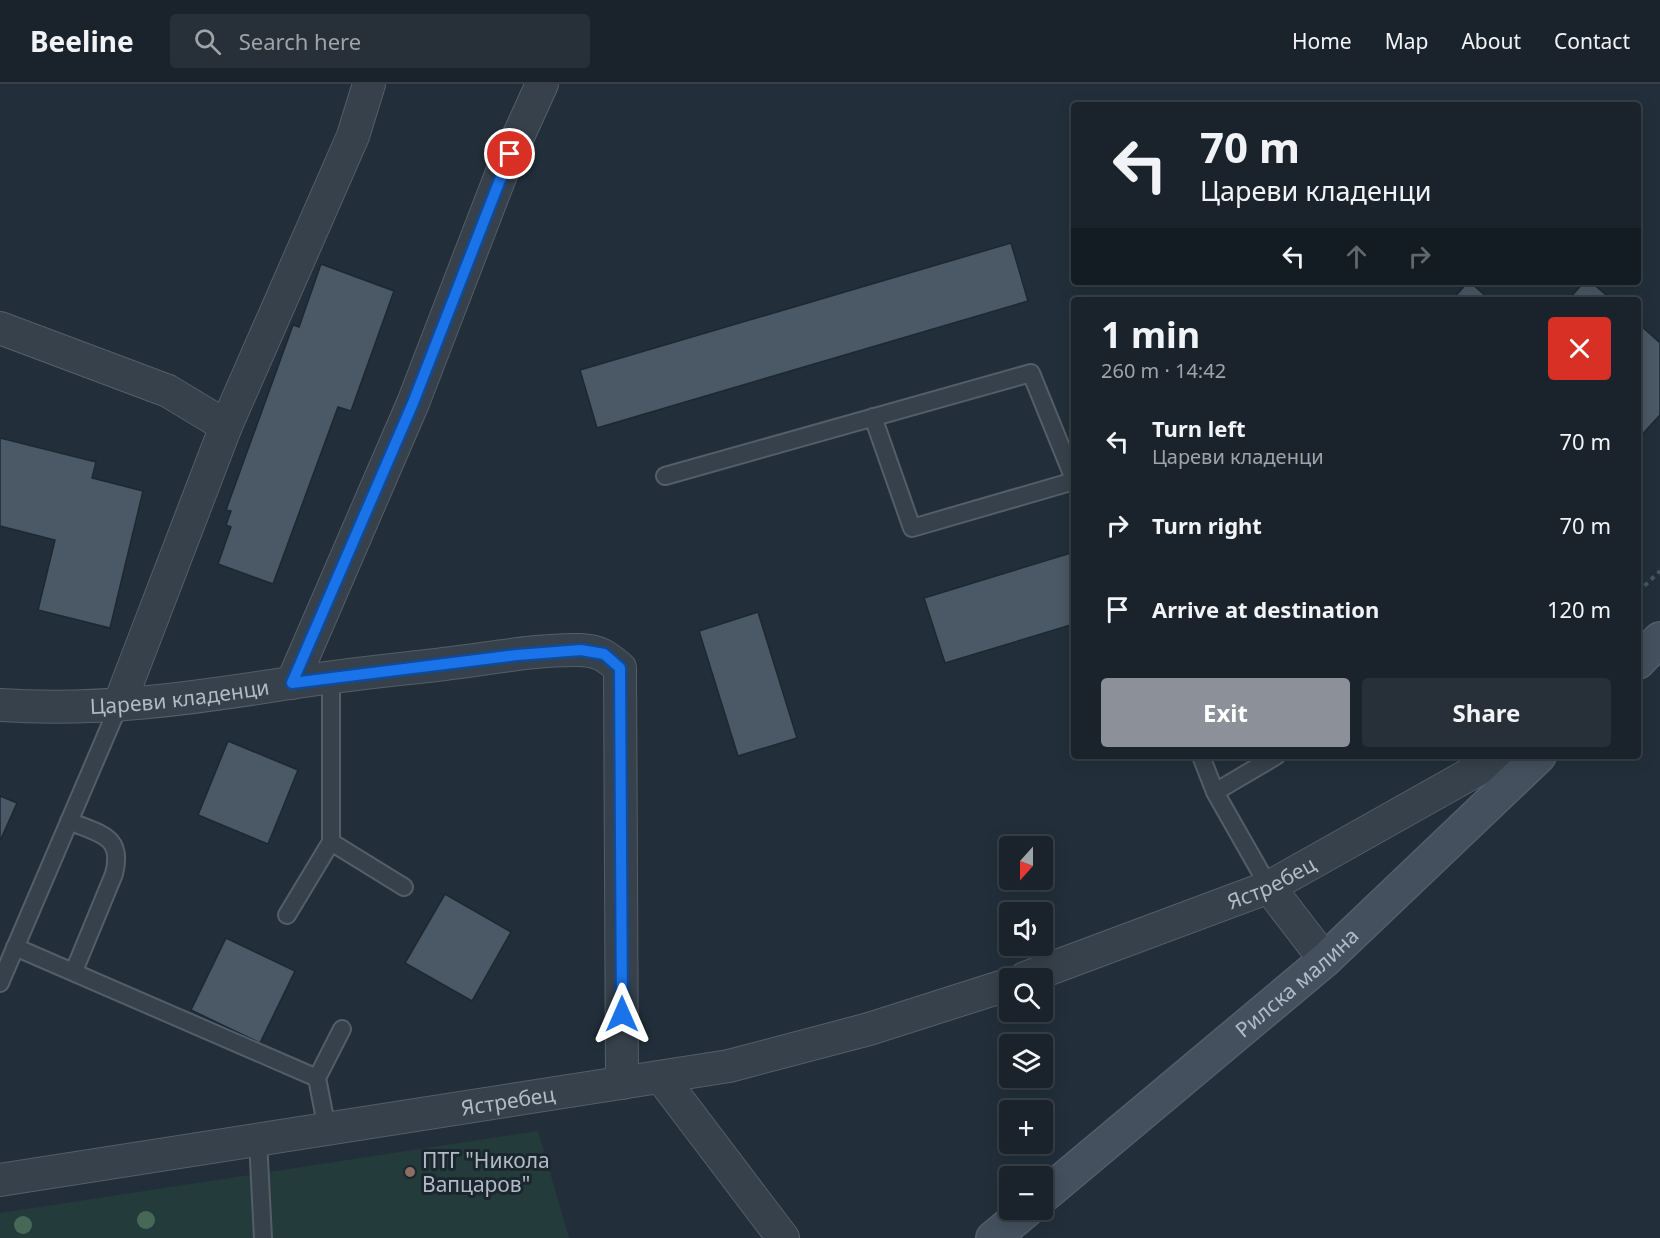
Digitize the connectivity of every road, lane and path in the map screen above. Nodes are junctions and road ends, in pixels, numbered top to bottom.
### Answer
1 (369, 84) edge
2 (542, 84) edge
3 (0, 328) edge
4 (873, 417) junction
5 (226, 426) junction
6 (1071, 473) edge
7 (665, 476) dead end
8 (1071, 481) edge
9 (1660, 571) edge
10 (1641, 589) edge
11 (1660, 639) edge
12 (1641, 659) edge
13 (331, 678) junction
14 (292, 683) junction
15 (0, 705) edge
16 (119, 705) junction
17 (1202, 759) edge
18 (1271, 759) edge
19 (1496, 759) edge
20 (1536, 759) edge
21 (1215, 792) junction
22 (69, 822) junction
23 (332, 842) junction
24 (404, 886) dead end
25 (1269, 887) junction
26 (286, 915) dead end
27 (15, 947) junction
28 (1325, 960) junction
29 (1052, 968) edge
30 (74, 971) junction
31 (0, 983) edge
32 (999, 988) edge
33 (342, 1029) dead end
34 (661, 1077) junction
35 (317, 1078) junction
36 (622, 1083) junction
37 (327, 1129) junction
38 (258, 1140) junction
39 (0, 1180) edge
40 (1053, 1188) edge
41 (1015, 1220) edge
42 (263, 1238) edge
43 (783, 1238) edge
44 (993, 1238) edge

1 - 5 street
2 - 14 street
3 - 5 street
4 - 6 lane
4 - 7 lane
4 - 8 lane
5 - 16 street
9 - 10 path
11 - 12 street
13 - 14 street, Цареви кладенци
13 - 23 lane
13 - 36 street, Цареви кладенци
14 - 16 street, Цареви кладенци
15 - 16 street, Цареви кладенци
16 - 22 lane
17 - 21 lane
18 - 21 lane
19 - 25 street, Ястребец
20 - 28 street, Рилска малина
21 - 25 lane
22 - 27 lane
22 - 30 lane
23 - 24 lane
23 - 26 lane
25 - 28 street
25 - 29 street, Ястребец
27 - 30 lane
27 - 31 lane
28 - 40 street, Рилска малина
30 - 35 lane
32 - 34 street, Ястребец
33 - 35 lane
34 - 36 street, Ястребец
34 - 43 street
35 - 37 lane
36 - 37 street, Ястребец
37 - 38 street, Ястребец
38 - 39 street, Ястребец
38 - 42 lane
41 - 44 street

